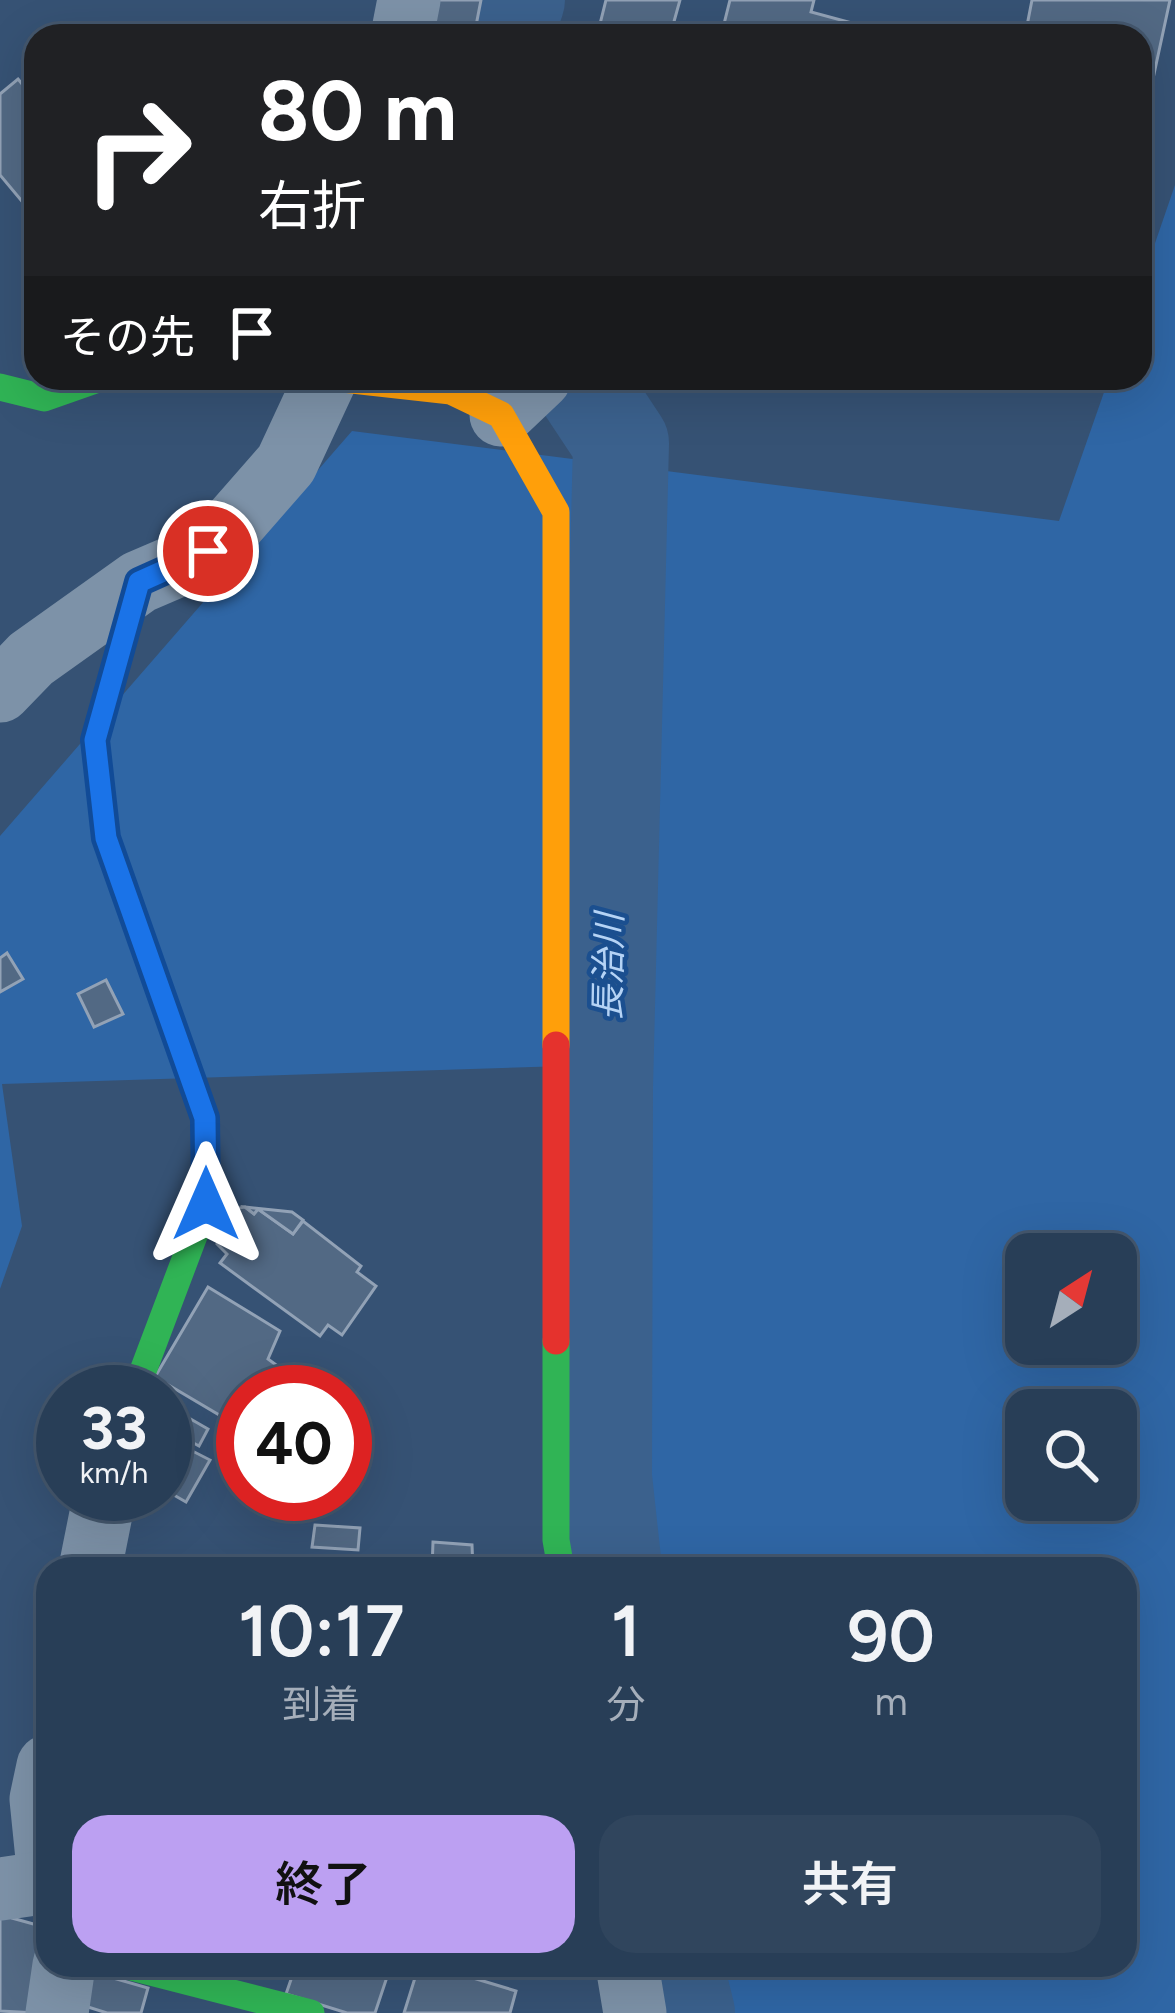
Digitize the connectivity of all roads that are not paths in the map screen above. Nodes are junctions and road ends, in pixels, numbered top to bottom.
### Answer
1 (0, 387) edge
2 (66, 390) edge
3 (324, 390) edge
4 (442, 390) edge
5 (520, 397) edge
6 (139, 582) junction
7 (0, 691) edge
8 (145, 1365) edge
9 (100, 1521) edge
10 (92, 1557) edge
11 (559, 1557) edge
12 (36, 1884) edge
13 (0, 1889) edge
14 (52, 1977) edge
15 (62, 1977) edge
16 (170, 1977) edge
17 (629, 1977) edge
18 (54, 2013) edge
19 (311, 2013) edge
20 (635, 2013) edge

1 - 2 street
3 - 6 street
4 - 5 street
5 - 11 street
6 - 7 street
6 - 8 street
9 - 10 street
12 - 13 street
14 - 18 street
15 - 18 street
16 - 19 street
17 - 20 street

